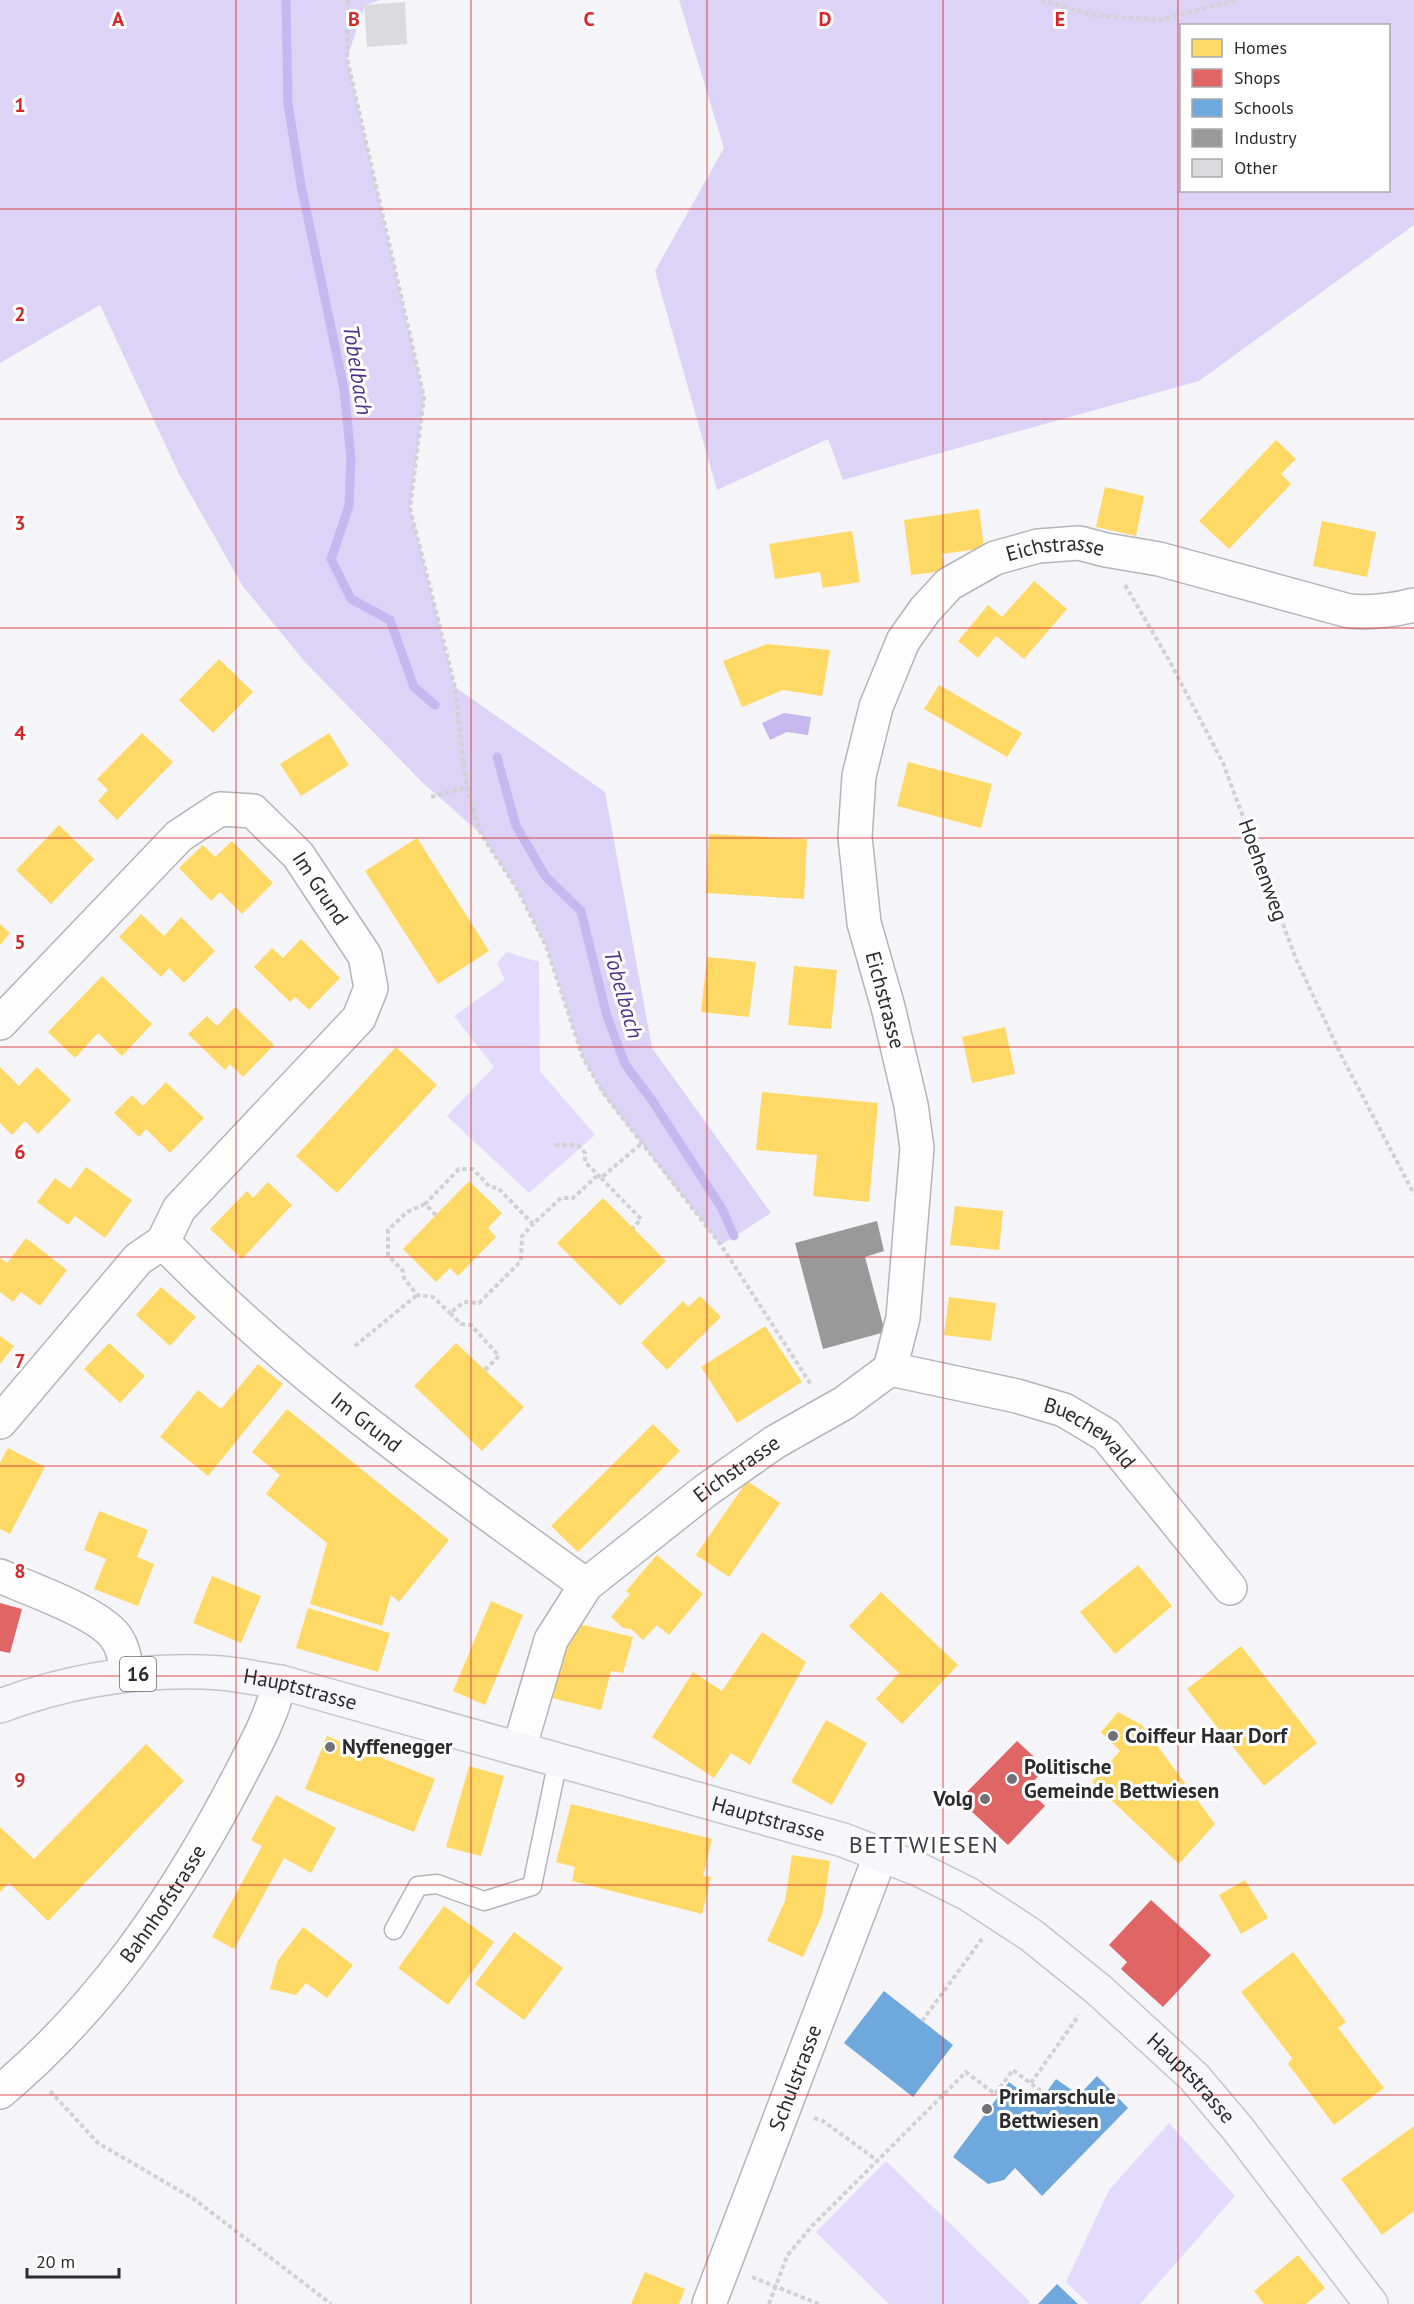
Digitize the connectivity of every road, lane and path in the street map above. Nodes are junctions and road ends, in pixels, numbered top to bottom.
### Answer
1 (348, 0) edge
2 (1041, 0) edge
3 (1237, 0) edge
4 (1106, 550) junction
5 (1414, 605) edge
6 (467, 786) junction
7 (431, 797) dead end
8 (0, 1023) edge
9 (642, 1143) junction
10 (555, 1145) dead end
11 (600, 1177) junction
12 (1414, 1194) edge
13 (425, 1204) junction
14 (436, 1215) dead end
15 (533, 1224) junction
16 (633, 1228) dead end
17 (163, 1242) junction
18 (417, 1294) junction
19 (450, 1313) junction
20 (355, 1346) dead end
21 (890, 1369) junction
22 (484, 1370) dead end
23 (829, 1412) junction
24 (0, 1422) edge
25 (0, 1576) edge
26 (586, 1585) junction
27 (1230, 1588) dead end
28 (128, 1675) junction
29 (280, 1682) junction
30 (0, 1706) edge
31 (519, 1749) junction
32 (558, 1760) junction
33 (881, 1854) junction
34 (393, 1930) dead end
35 (986, 1934) dead end
36 (1080, 2014) dead end
37 (922, 2021) dead end
38 (29, 2068) junction
39 (1031, 2083) junction
40 (0, 2092) edge
41 (1045, 2094) dead end
42 (785, 2106) junction
43 (878, 2161) junction
44 (724, 2266) junction
45 (774, 2286) junction
46 (331, 2304) edge
47 (709, 2304) edge
48 (769, 2304) edge
49 (819, 2304) edge
50 (1371, 2304) edge

1 - 6 path
2 - 3 path
4 - 5 street, Eichstrasse
4 - 12 path, Hoehenweg
4 - 21 street, Eichstrasse
6 - 7 path
6 - 9 path
8 - 17 street, Im Grund
9 - 11 path
9 - 23 path
10 - 11 path
11 - 15 path
11 - 16 path
13 - 14 path
13 - 15 path
13 - 18 path
15 - 19 path
17 - 24 street, Im Grund
17 - 26 street, Im Grund
18 - 19 path
18 - 20 path
19 - 22 path
21 - 23 street, Eichstrasse
21 - 27 street, Buechewald
23 - 26 street, Eichstrasse
25 - 28 street
26 - 31 street, Eichstrasse
28 - 29 main road, Hauptstrasse / 16
28 - 30 main road, Hauptstrasse / 16
29 - 31 main road, Hauptstrasse / 16
29 - 38 street, Bahnhofstrasse
31 - 32 main road, Hauptstrasse / 16
32 - 33 main road, Hauptstrasse / 16
32 - 34 lane
33 - 42 street, Schulstrasse
33 - 50 main road, Hauptstrasse / 16
35 - 37 path
36 - 39 path
38 - 40 street, Bahnhofstrasse
38 - 46 path
39 - 41 path
39 - 43 path
42 - 43 path
42 - 44 street, Schulstrasse
43 - 45 path
44 - 45 path
44 - 47 street, Schulstrasse
45 - 48 path
45 - 49 path

